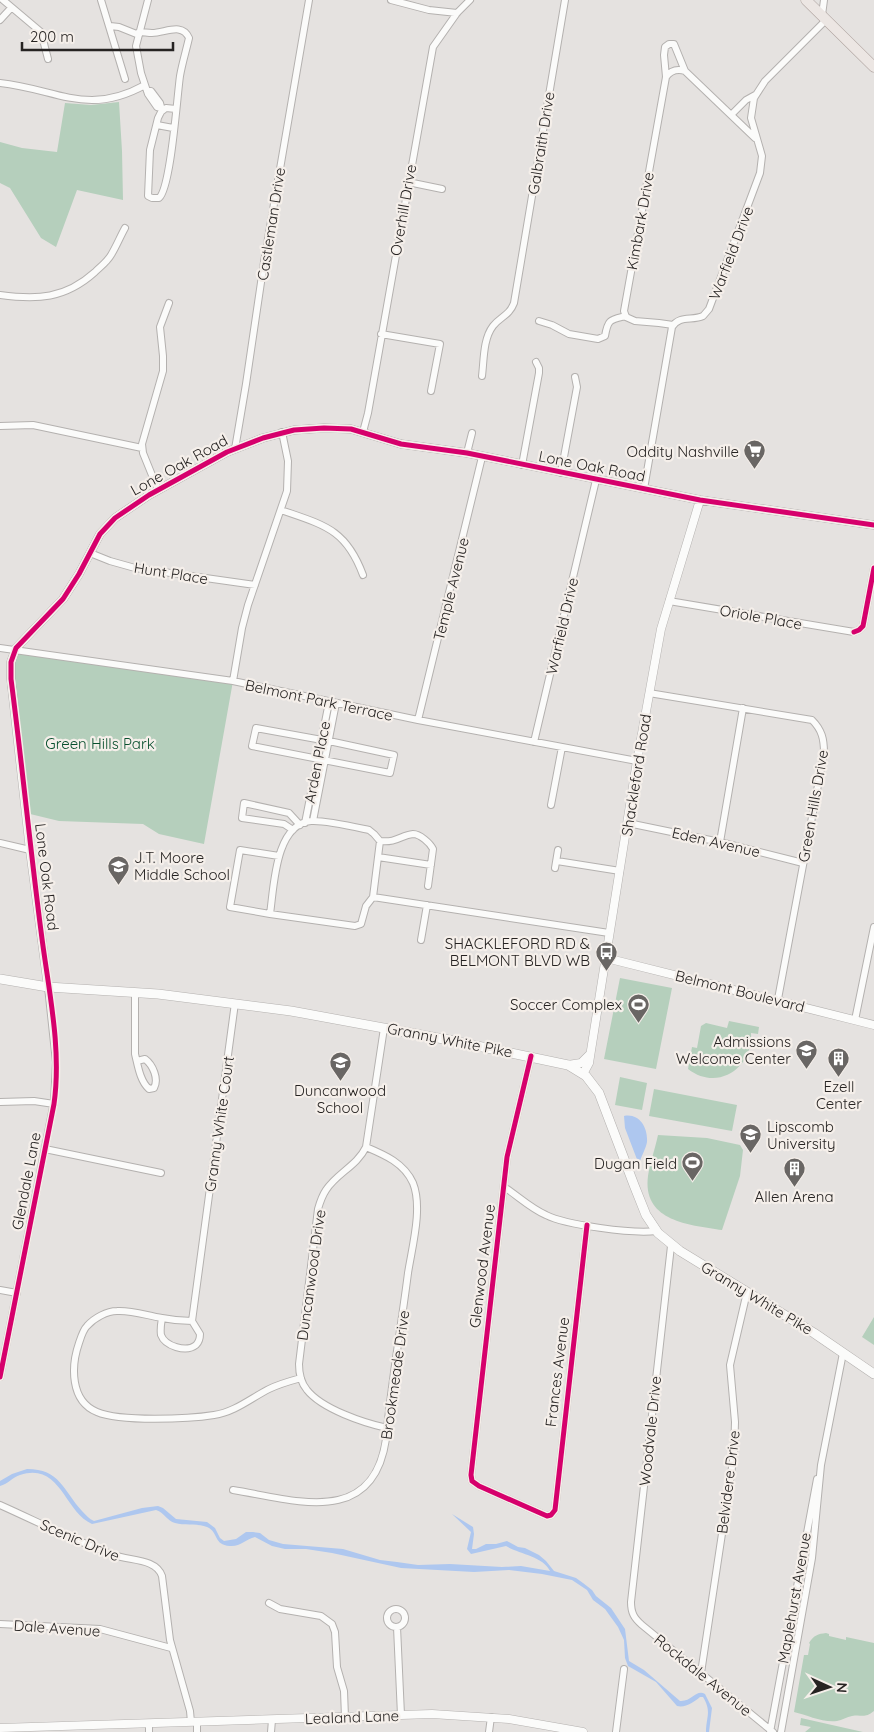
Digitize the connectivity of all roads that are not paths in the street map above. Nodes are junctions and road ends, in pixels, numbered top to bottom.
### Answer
1 (3, 0) edge
2 (101, 0) edge
3 (148, 0) edge
4 (309, 0) edge
5 (391, 0) edge
6 (470, 0) edge
7 (565, 0) edge
8 (806, 0) edge
9 (824, 0) edge
10 (11, 8) junction
11 (457, 13) junction
12 (824, 18) junction
13 (0, 20) edge
14 (110, 26) junction
15 (139, 33) junction
16 (48, 59) dead end
17 (874, 67) edge
18 (686, 71) junction
19 (666, 77) junction
20 (126, 79) dead end
21 (0, 83) edge
22 (146, 88) junction
23 (755, 94) junction
24 (162, 109) junction
25 (176, 109) junction
26 (732, 114) junction
27 (156, 124) junction
28 (174, 128) junction
29 (756, 138) junction
30 (408, 182) junction
31 (442, 189) dead end
32 (125, 228) dead end
33 (0, 295) edge
34 (169, 303) dead end
35 (626, 316) junction
36 (539, 320) dead end
37 (673, 325) junction
38 (381, 334) junction
39 (536, 362) dead end
40 (482, 376) dead end
41 (576, 377) dead end
42 (431, 391) dead end
43 (0, 426) edge
44 (282, 432) junction
45 (363, 432) junction
46 (472, 433) dead end
47 (142, 448) junction
48 (235, 449) junction
49 (467, 453) junction
50 (482, 457) junction
51 (522, 465) junction
52 (561, 473) junction
53 (596, 480) junction
54 (158, 490) junction
55 (644, 490) junction
56 (700, 500) junction
57 (281, 510) junction
58 (874, 525) edge
59 (90, 553) junction
60 (874, 568) edge
61 (363, 575) dead end
62 (255, 585) junction
63 (669, 601) junction
64 (0, 648) edge
65 (15, 650) junction
66 (233, 681) junction
67 (649, 693) junction
68 (333, 703) junction
69 (743, 708) junction
70 (418, 720) junction
71 (325, 741) junction
72 (534, 742) junction
73 (562, 747) junction
74 (321, 759) junction
75 (637, 761) junction
76 (551, 805) dead end
77 (628, 822) junction
78 (306, 823) junction
79 (292, 830) junction
80 (380, 841) junction
81 (720, 842) junction
82 (0, 843) edge
83 (30, 850) junction
84 (558, 850) dead end
85 (279, 856) junction
86 (378, 857) junction
87 (557, 860) junction
88 (803, 863) junction
89 (432, 864) junction
90 (555, 868) dead end
91 (620, 871) junction
92 (428, 886) dead end
93 (373, 897) junction
94 (426, 905) junction
95 (270, 914) junction
96 (874, 927) edge
97 (610, 933) junction
98 (421, 940) dead end
99 (606, 958) junction
100 (0, 978) edge
101 (48, 987) junction
102 (134, 992) junction
103 (778, 999) junction
104 (235, 1003) junction
105 (856, 1020) junction
106 (874, 1024) edge
107 (384, 1028) junction
108 (590, 1054) junction
109 (531, 1056) junction
110 (136, 1061) dead end
111 (568, 1065) junction
112 (583, 1074) junction
113 (0, 1102) edge
114 (54, 1104) junction
115 (366, 1146) junction
116 (45, 1150) junction
117 (161, 1173) dead end
118 (504, 1187) junction
119 (586, 1225) junction
120 (656, 1231) junction
121 (671, 1246) junction
122 (0, 1290) edge
123 (747, 1292) junction
124 (17, 1293) junction
125 (162, 1318) junction
126 (192, 1321) junction
127 (3, 1347) edge
128 (843, 1353) junction
129 (874, 1374) edge
130 (0, 1377) edge
131 (301, 1378) junction
132 (387, 1428) junction
133 (821, 1466) junction
134 (233, 1490) dead end
135 (0, 1505) edge
136 (545, 1516) joint
137 (269, 1603) dead end
138 (633, 1616) joint
139 (0, 1624) edge
140 (397, 1627) dead end
141 (171, 1648) junction
142 (624, 1669) dead end
143 (701, 1673) junction
144 (402, 1715) junction
145 (345, 1717) junction
146 (490, 1717) junction
147 (272, 1720) junction
148 (194, 1722) junction
149 (0, 1728) edge
150 (149, 1728) edge
151 (197, 1732) edge
152 (271, 1732) edge
153 (489, 1732) edge
154 (583, 1732) edge
155 (616, 1732) edge
156 (771, 1732) edge
157 (781, 1732) edge

1 - 10 street
2 - 14 street
3 - 15 street
4 - 48 street, Castleman Drive
5 - 11 street
6 - 11 street, Overhill Drive
7 - 40 street, Galbraith Drive
8 - 12 main road
9 - 12 street
10 - 13 street
10 - 16 street
11 - 30 street, Overhill Drive
12 - 17 main road
12 - 23 street
14 - 15 street
14 - 20 street
15 - 22 street
15 - 25 street
18 - 19 street
18 - 19 street, Kimbark Drive
18 - 26 street, Kimbark Drive
19 - 35 street, Kimbark Drive
21 - 22 street
22 - 24 street
23 - 26 street
23 - 29 street, Warfield Drive
24 - 25 street
24 - 27 street
25 - 28 street
26 - 29 street, Kimbark Drive
27 - 28 street
27 - 28 street
29 - 37 street, Warfield Drive
30 - 31 street
30 - 38 street, Overhill Drive
32 - 33 street
34 - 47 street
35 - 36 street
35 - 37 street
37 - 55 street
38 - 42 street
38 - 45 street, Overhill Drive
39 - 51 street
41 - 52 street
43 - 47 street
44 - 45 street, Lone Oak Road
44 - 48 street, Lone Oak Road
44 - 57 street
45 - 49 street, Lone Oak Road
46 - 49 street
47 - 54 street
48 - 54 street, Lone Oak Road
49 - 50 street, Lone Oak Road
50 - 51 street, Lone Oak Road
50 - 70 street, Temple Avenue
51 - 52 street, Lone Oak Road
52 - 53 street, Lone Oak Road
53 - 55 street, Lone Oak Road
53 - 72 street, Warfield Drive
54 - 59 street, Lone Oak Road
55 - 56 street, Lone Oak Road
56 - 58 street, Lone Oak Road
56 - 63 street, Shackleford Road
57 - 61 street
57 - 62 street
59 - 62 street, Hunt Place
59 - 65 street, Lone Oak Road
60 - 63 street, Oriole Place
62 - 66 street
63 - 67 street, Shackleford Road
64 - 65 street, Belmont Park Terrace
65 - 66 street, Belmont Park Terrace
65 - 83 street, Lone Oak Road
66 - 68 street, Belmont Park Terrace
67 - 69 street, Green Hills Drive
67 - 75 street, Shackleford Road
68 - 70 street, Belmont Park Terrace
68 - 71 street, Arden Place
69 - 81 street
69 - 88 street, Green Hills Drive
70 - 72 street, Belmont Park Terrace
71 - 74 street, Arden Place
71 - 74 street
71 - 74 street
72 - 73 street, Belmont Park Terrace
73 - 75 street, Belmont Park Terrace
73 - 76 street
74 - 78 street, Arden Place
75 - 77 street, Shackleford Road
77 - 81 street, Eden Avenue
77 - 91 street, Shackleford Road
78 - 79 street
78 - 79 street
78 - 80 street
79 - 85 street
80 - 86 street
80 - 89 street
81 - 88 street, Eden Avenue
82 - 83 street
83 - 101 street, Lone Oak Road
84 - 87 street
85 - 95 street
85 - 95 street
86 - 89 street
86 - 93 street
87 - 90 street
87 - 91 street
88 - 103 street, Green Hills Drive
89 - 92 street
91 - 97 street, Shackleford Road
93 - 94 street
93 - 95 street
94 - 97 street
94 - 98 street
96 - 105 street
97 - 99 street, Shackleford Road
99 - 103 street, Belmont Boulevard
99 - 108 street, Shackleford Road
100 - 101 main road, Granny White Pike
101 - 102 main road, Granny White Pike
101 - 114 street, Glendale Lane
102 - 104 main road, Granny White Pike
102 - 110 street
103 - 105 street, Belmont Boulevard
104 - 107 main road, Granny White Pike
104 - 126 street, Granny White Court
105 - 106 street, Belmont Boulevard
107 - 109 main road, Granny White Pike
107 - 115 street, Duncanwood Drive
108 - 111 street
108 - 112 street, Shackleford Road
109 - 111 main road, Granny White Pike
109 - 118 street, Glenwood Avenue
111 - 112 main road, Granny White Pike
112 - 120 main road, Granny White Pike
113 - 114 street
114 - 116 street, Glendale Lane
115 - 131 street, Duncanwood Drive
115 - 132 street, Brookmeade Drive
116 - 117 street
116 - 124 street, Glendale Lane
118 - 119 street
118 - 136 street, Glenwood Avenue
119 - 120 street
119 - 136 street, Frances Avenue
120 - 121 main road, Granny White Pike
121 - 123 main road, Granny White Pike
121 - 138 street, Woodvale Drive
122 - 124 street
123 - 128 main road, Granny White Pike
123 - 143 street, Belvidere Drive
124 - 127 street, Glendale Lane
125 - 126 street
125 - 126 street
125 - 131 street
127 - 130 street, Glendale Lane
128 - 129 main road, Granny White Pike
128 - 133 street, Maplehurst Avenue
131 - 132 street
132 - 134 street, Brookmeade Drive
133 - 156 street, Maplehurst Avenue
133 - 157 street, Maplehurst Avenue
135 - 141 street, Scenic Drive
137 - 145 street
138 - 143 street, Rockdale Avenue
139 - 141 street, Dale Avenue
140 - 144 street
141 - 148 street
142 - 155 street
143 - 156 street, Rockdale Avenue
144 - 145 street, Lealand Lane
144 - 146 street, Lealand Lane
145 - 147 street, Lealand Lane
146 - 153 street
146 - 154 street, Lealand Lane
147 - 148 street, Lealand Lane
147 - 152 street
148 - 150 street, Lealand Lane
148 - 151 street
149 - 150 street, Lealand Lane

